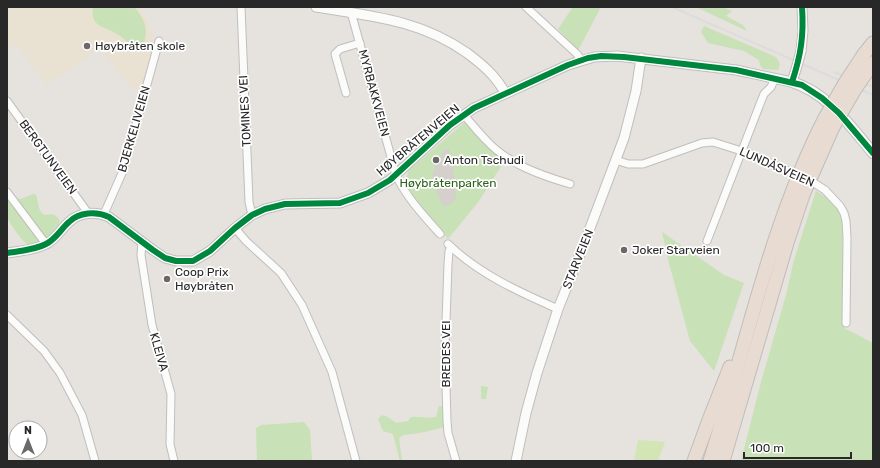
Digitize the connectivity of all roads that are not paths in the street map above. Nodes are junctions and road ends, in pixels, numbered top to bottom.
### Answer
1 (241, 7) edge
2 (316, 7) edge
3 (526, 7) edge
4 (802, 7) edge
5 (351, 12) junction
6 (159, 41) dead end
7 (360, 43) junction
8 (873, 43) edge
9 (641, 58) junction
10 (869, 59) edge
11 (581, 60) junction
12 (775, 78) junction
13 (792, 82) junction
14 (346, 93) dead end
15 (506, 93) junction
16 (7, 101) edge
17 (464, 115) junction
18 (829, 122) junction
19 (742, 151) junction
20 (873, 153) edge
21 (616, 160) junction
22 (396, 175) junction
23 (570, 184) dead end
24 (7, 192) edge
25 (88, 213) junction
26 (104, 214) junction
27 (252, 215) junction
28 (235, 228) junction
29 (440, 234) dead end
30 (707, 241) dead end
31 (142, 242) junction
32 (46, 244) junction
33 (7, 253) edge
34 (558, 310) junction
35 (7, 315) edge
36 (751, 321) junction
37 (846, 323) dead end
38 (742, 398) junction
39 (95, 461) edge
40 (174, 461) edge
41 (356, 461) edge
42 (456, 461) edge
43 (516, 461) edge
44 (694, 461) edge
45 (710, 461) edge
46 (723, 461) edge
47 (730, 461) edge

1 - 27 street, TOMINES VEI
2 - 5 street
3 - 11 street
4 - 13 street, bridge
5 - 7 street, MYRBAKKVEIEN
5 - 15 street
6 - 26 street, BJERKELIVEIEN
7 - 14 street
7 - 22 street, MYRBAKKVEIEN
8 - 10 highway
9 - 11 street, HØYBRÅTENVEIEN
9 - 12 street, HØYBRÅTENVEIEN
9 - 21 street, STARVEIEN
10 - 18 highway, bridge
11 - 15 street, HØYBRÅTENVEIEN
12 - 13 street, HØYBRÅTENVEIEN
12 - 19 street
13 - 20 main road, HØYBRÅTENVEIEN
15 - 17 street, HØYBRÅTENVEIEN
16 - 25 street, BERGTUNVEIEN
17 - 22 street, HØYBRÅTENVEIEN
17 - 23 street
18 - 36 highway
18 - 38 highway
19 - 21 street, LUNDÅSVEIEN
19 - 30 street
19 - 37 street, LUNDÅSVEIEN, bridge
21 - 34 street, STARVEIEN
22 - 27 street, HØYBRÅTENVEIEN
22 - 29 street, MYRBAKKVEIEN
24 - 32 street
25 - 26 street, HØYBRÅTENVEIEN
25 - 32 street, HØYBRÅTENVEIEN
26 - 31 street, HØYBRÅTENVEIEN
27 - 28 street, HØYBRÅTENVEIEN
28 - 31 street, HØYBRÅTENVEIEN
28 - 41 street
31 - 40 street, KLEIVA
32 - 33 street, HØYBRÅTENVEIEN
34 - 42 street, BREDES VEI
34 - 43 street, STARVEIEN
35 - 39 street
36 - 44 highway
36 - 45 highway
38 - 46 highway
38 - 47 highway

